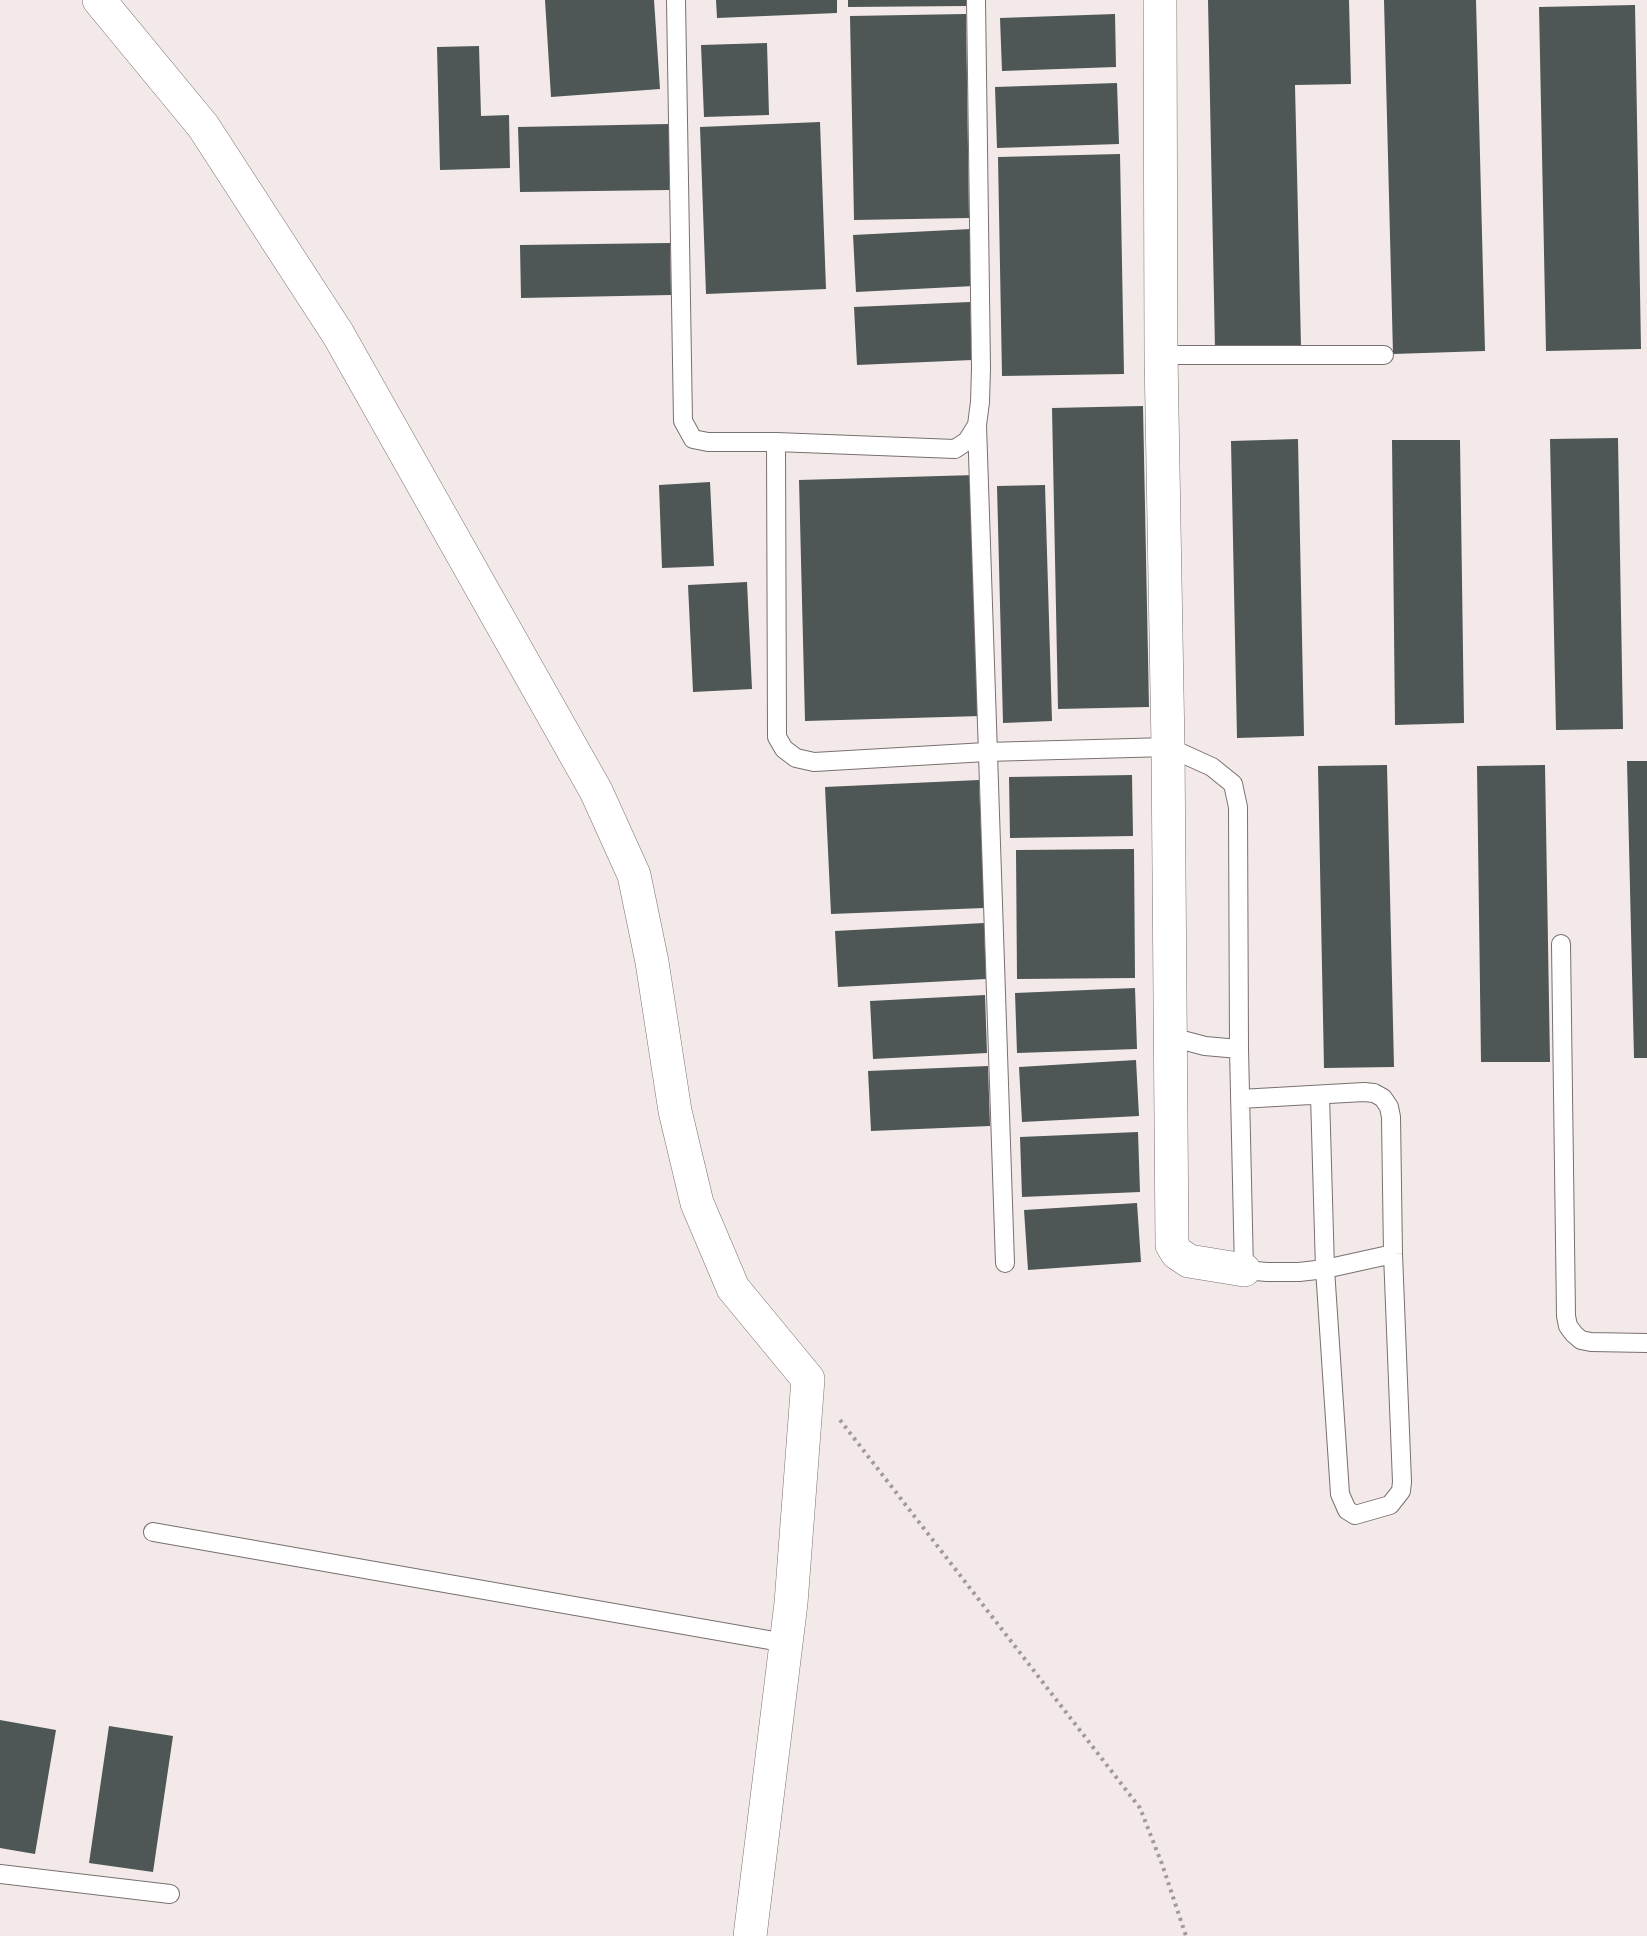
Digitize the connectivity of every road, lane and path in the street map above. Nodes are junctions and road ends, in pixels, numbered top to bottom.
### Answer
1 (99, 0) edge
2 (676, 0) edge
3 (976, 0) edge
4 (1160, 0) edge
5 (1161, 355) junction
6 (1384, 355) dead end
7 (976, 425) junction
8 (776, 442) junction
9 (1168, 747) junction
10 (986, 752) junction
11 (1561, 944) dead end
12 (1171, 1037) junction
13 (1239, 1048) junction
14 (1320, 1095) junction
15 (1240, 1100) junction
16 (1393, 1254) junction
17 (1005, 1263) dead end
18 (1325, 1269) junction
19 (1244, 1270) junction
20 (1647, 1343) edge
21 (808, 1379) junction
22 (153, 1532) dead end
23 (786, 1643) junction
24 (0, 1874) edge
25 (170, 1894) dead end
26 (750, 1936) edge
27 (1186, 1936) edge

1 - 21 street
2 - 8 lane
3 - 7 lane
4 - 5 street
5 - 6 lane
5 - 9 street
7 - 8 lane
7 - 10 lane
8 - 10 lane
9 - 10 lane
9 - 12 street
9 - 13 lane
10 - 17 lane
11 - 20 lane
12 - 13 lane
12 - 19 street
13 - 15 lane
14 - 15 lane
14 - 16 lane
14 - 18 lane
15 - 19 lane
16 - 18 lane
16 - 18 lane
18 - 19 lane
21 - 23 street
21 - 27 path
22 - 23 lane
23 - 26 street
24 - 25 lane

